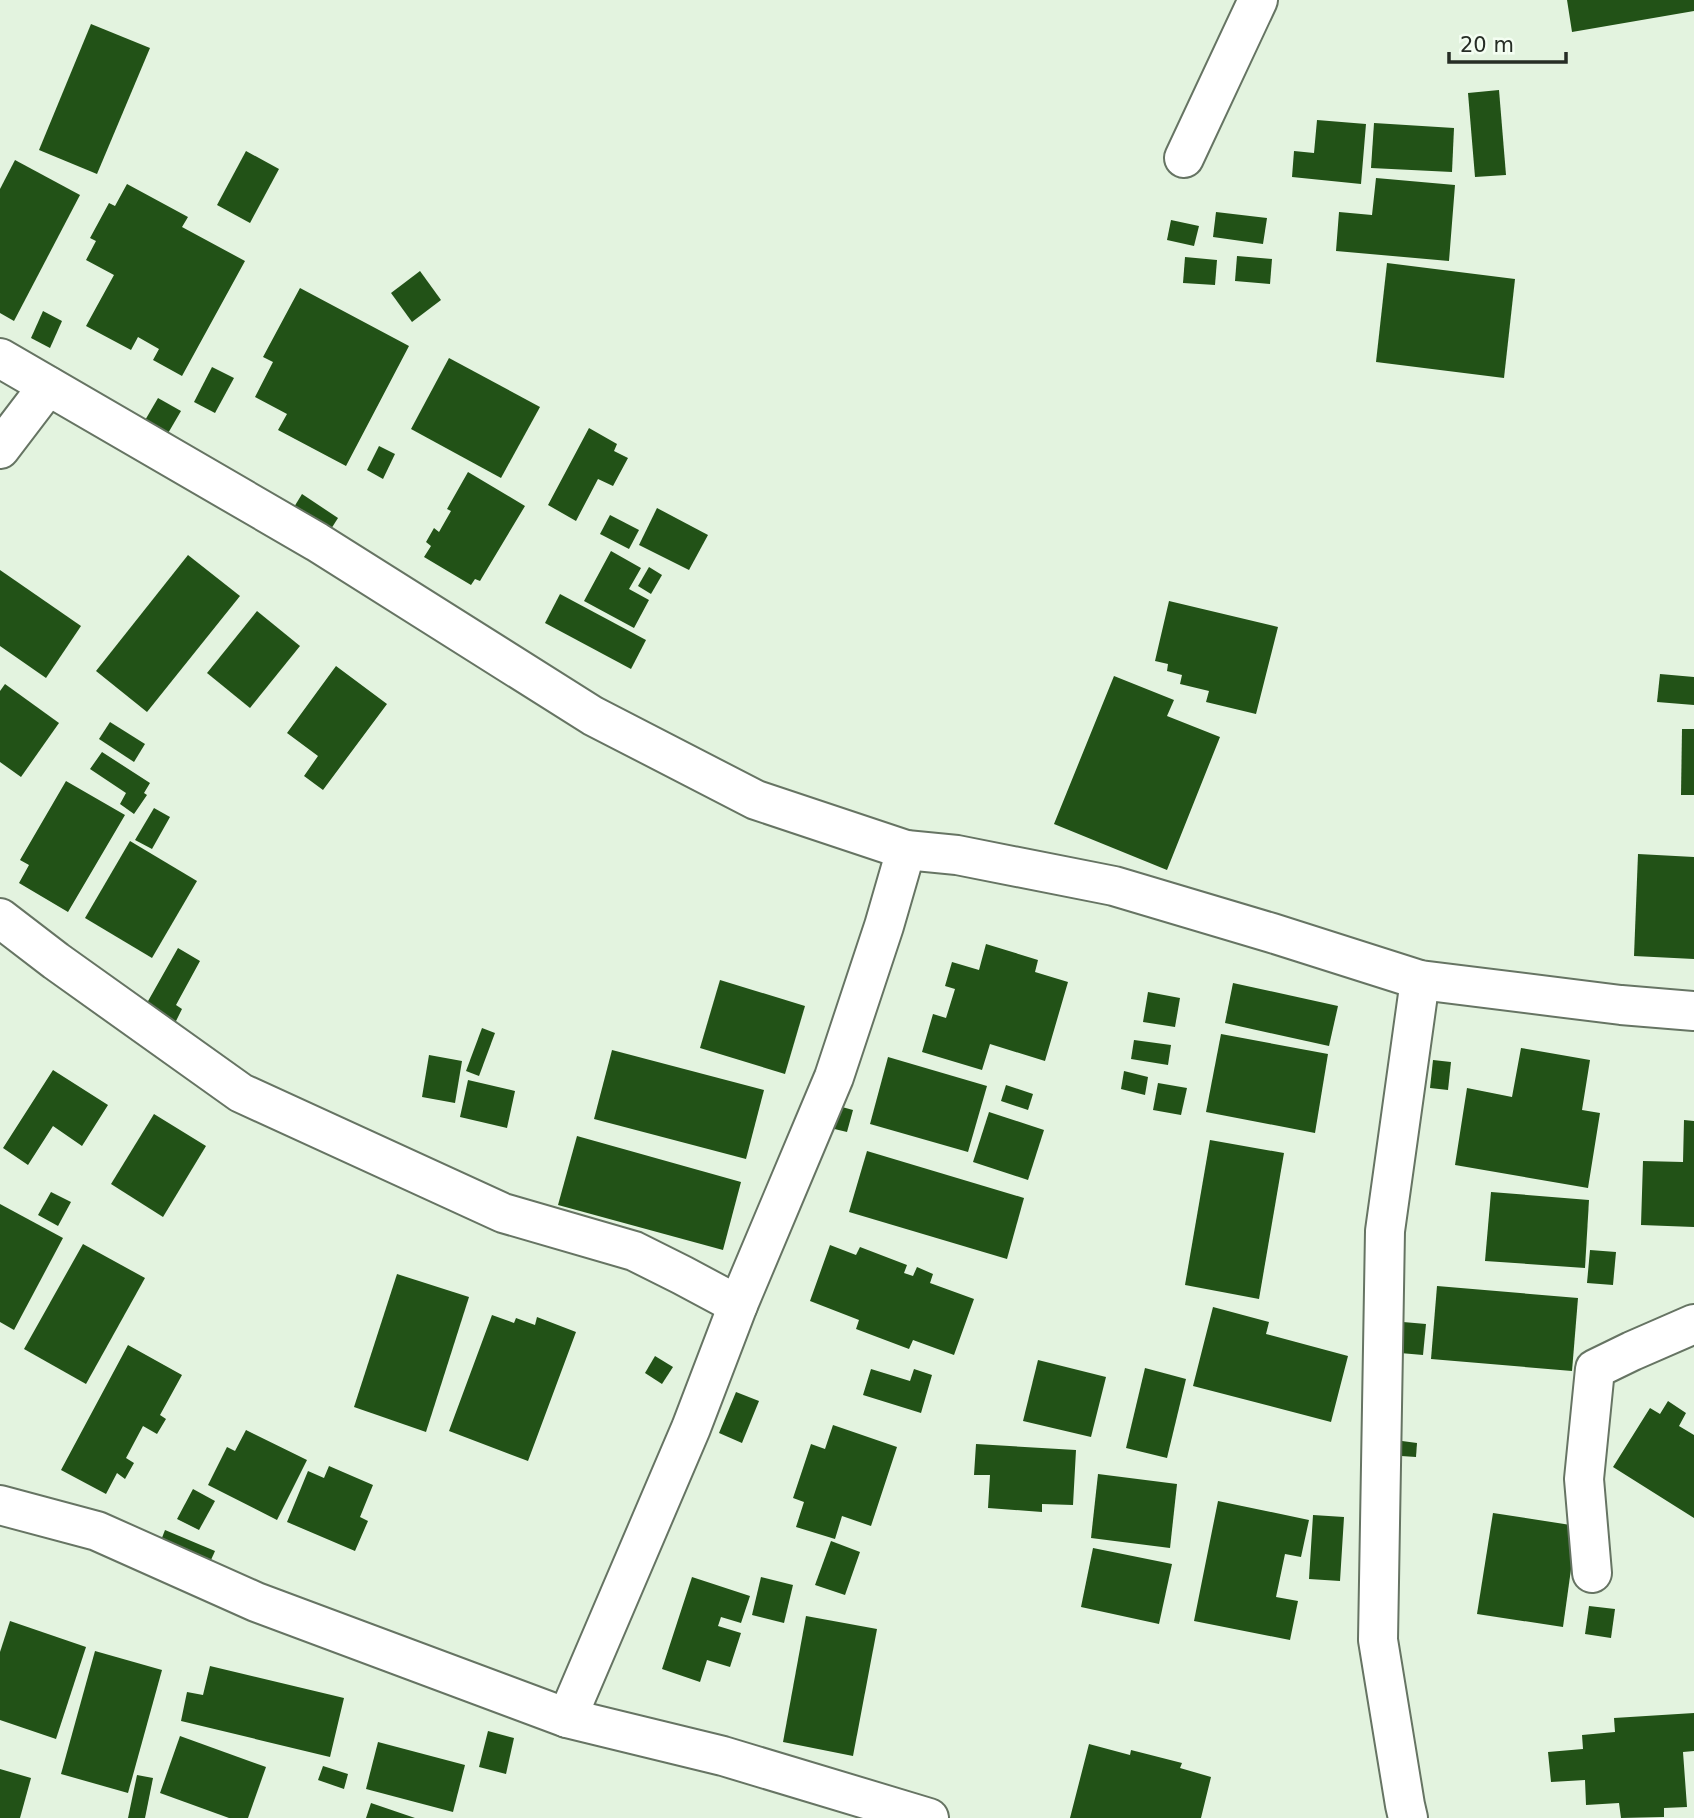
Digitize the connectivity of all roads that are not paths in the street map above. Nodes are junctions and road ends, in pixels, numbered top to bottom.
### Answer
1 (1258, 0) edge
2 (1184, 159) dead end
3 (0, 358) edge
4 (48, 386) junction
5 (0, 449) edge
6 (906, 850) junction
7 (0, 918) edge
8 (1420, 980) junction
9 (1694, 1011) edge
10 (738, 1305) junction
11 (1694, 1324) edge
12 (0, 1505) edge
13 (1592, 1573) dead end
14 (567, 1718) junction
15 (929, 1818) edge
16 (1408, 1818) edge

1 - 2 street
3 - 4 street
4 - 5 street
4 - 6 street
6 - 8 street
6 - 10 street
7 - 10 street
8 - 9 street
8 - 16 street
10 - 14 street
11 - 13 street
12 - 14 street
14 - 15 street

